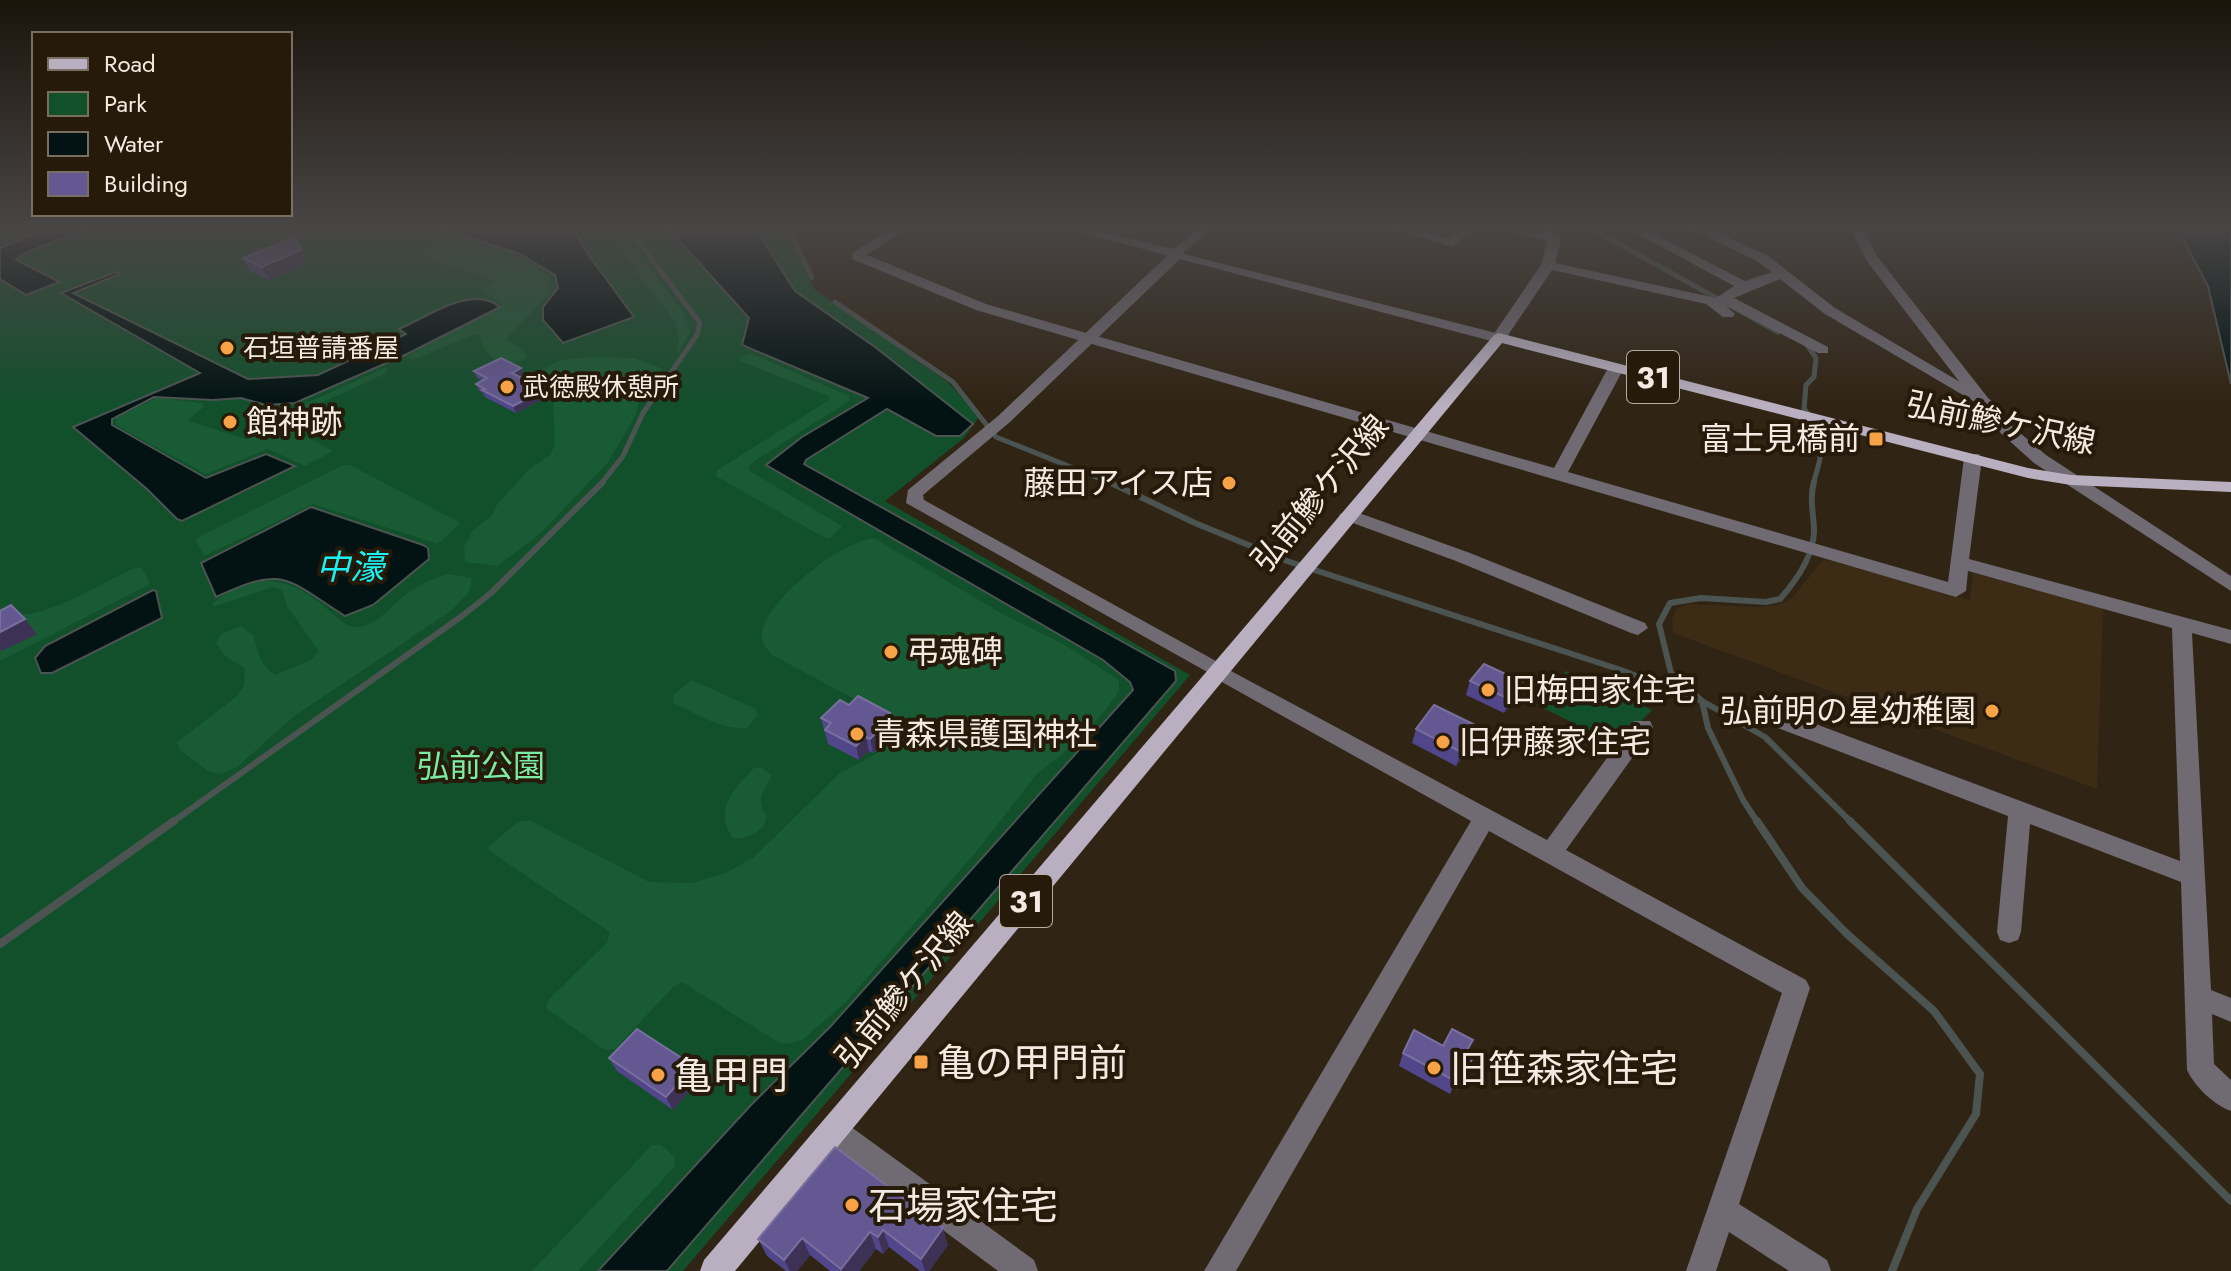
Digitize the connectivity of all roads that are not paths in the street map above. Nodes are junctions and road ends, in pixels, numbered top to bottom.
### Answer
1 (933, 287) edge
2 (1143, 287) edge
3 (1305, 287) edge
4 (1533, 287) edge
5 (1649, 287) edge
6 (1742, 287) edge
7 (1799, 287) edge
8 (1895, 287) edge
9 (1728, 314) dead end
10 (1499, 338) junction
11 (1088, 340) junction
12 (1823, 350) dead end
13 (1616, 368) junction
14 (1986, 402) junction
15 (1417, 433) junction
16 (1973, 458) junction
17 (1559, 474) junction
18 (2071, 480) junction
19 (2231, 487) edge
20 (1348, 515) junction
21 (1961, 563) junction
22 (2231, 585) edge
23 (2182, 625) junction
24 (1638, 628) dead end
25 (2231, 637) edge
26 (1218, 671) junction
27 (1781, 720) dead end
28 (1642, 727) dead end
29 (2020, 811) junction
30 (1486, 816) junction
31 (1551, 852) junction
32 (2190, 875) junction
33 (2009, 932) dead end
34 (2199, 997) junction
35 (2231, 1010) edge
36 (2231, 1098) edge
37 (833, 1131) junction
38 (1720, 1209) junction
39 (715, 1271) edge
40 (1023, 1271) edge
41 (1219, 1271) edge
42 (1701, 1271) edge
43 (1816, 1271) edge

1 - 11 street
2 - 11 street
3 - 10 street
4 - 10 street
5 - 9 street
6 - 12 street
7 - 14 street
8 - 14 street
10 - 13 main road, 弘前鰺ケ沢線 / 31
10 - 15 main road, 弘前鰺ケ沢線 / 31
11 - 15 street
11 - 26 street
13 - 16 main road, 弘前鰺ケ沢線 / 31
13 - 17 street
14 - 18 street
15 - 17 street
15 - 20 main road, 弘前鰺ケ沢線 / 31
16 - 18 main road, 弘前鰺ケ沢線 / 31
16 - 21 street
17 - 21 street
18 - 19 main road, 弘前鰺ケ沢線 / 31
18 - 22 street
20 - 24 street
20 - 26 main road, 弘前鰺ケ沢線 / 31
21 - 23 street
23 - 25 street
23 - 32 street
26 - 30 street
26 - 37 main road, 弘前鰺ケ沢線 / 31
27 - 29 street
28 - 31 street
29 - 32 street
29 - 33 street
30 - 31 street
30 - 41 street
31 - 38 street
32 - 34 street
34 - 35 street
34 - 36 street
37 - 39 main road, 弘前鰺ケ沢線 / 31
37 - 40 street
38 - 42 street
38 - 43 street

